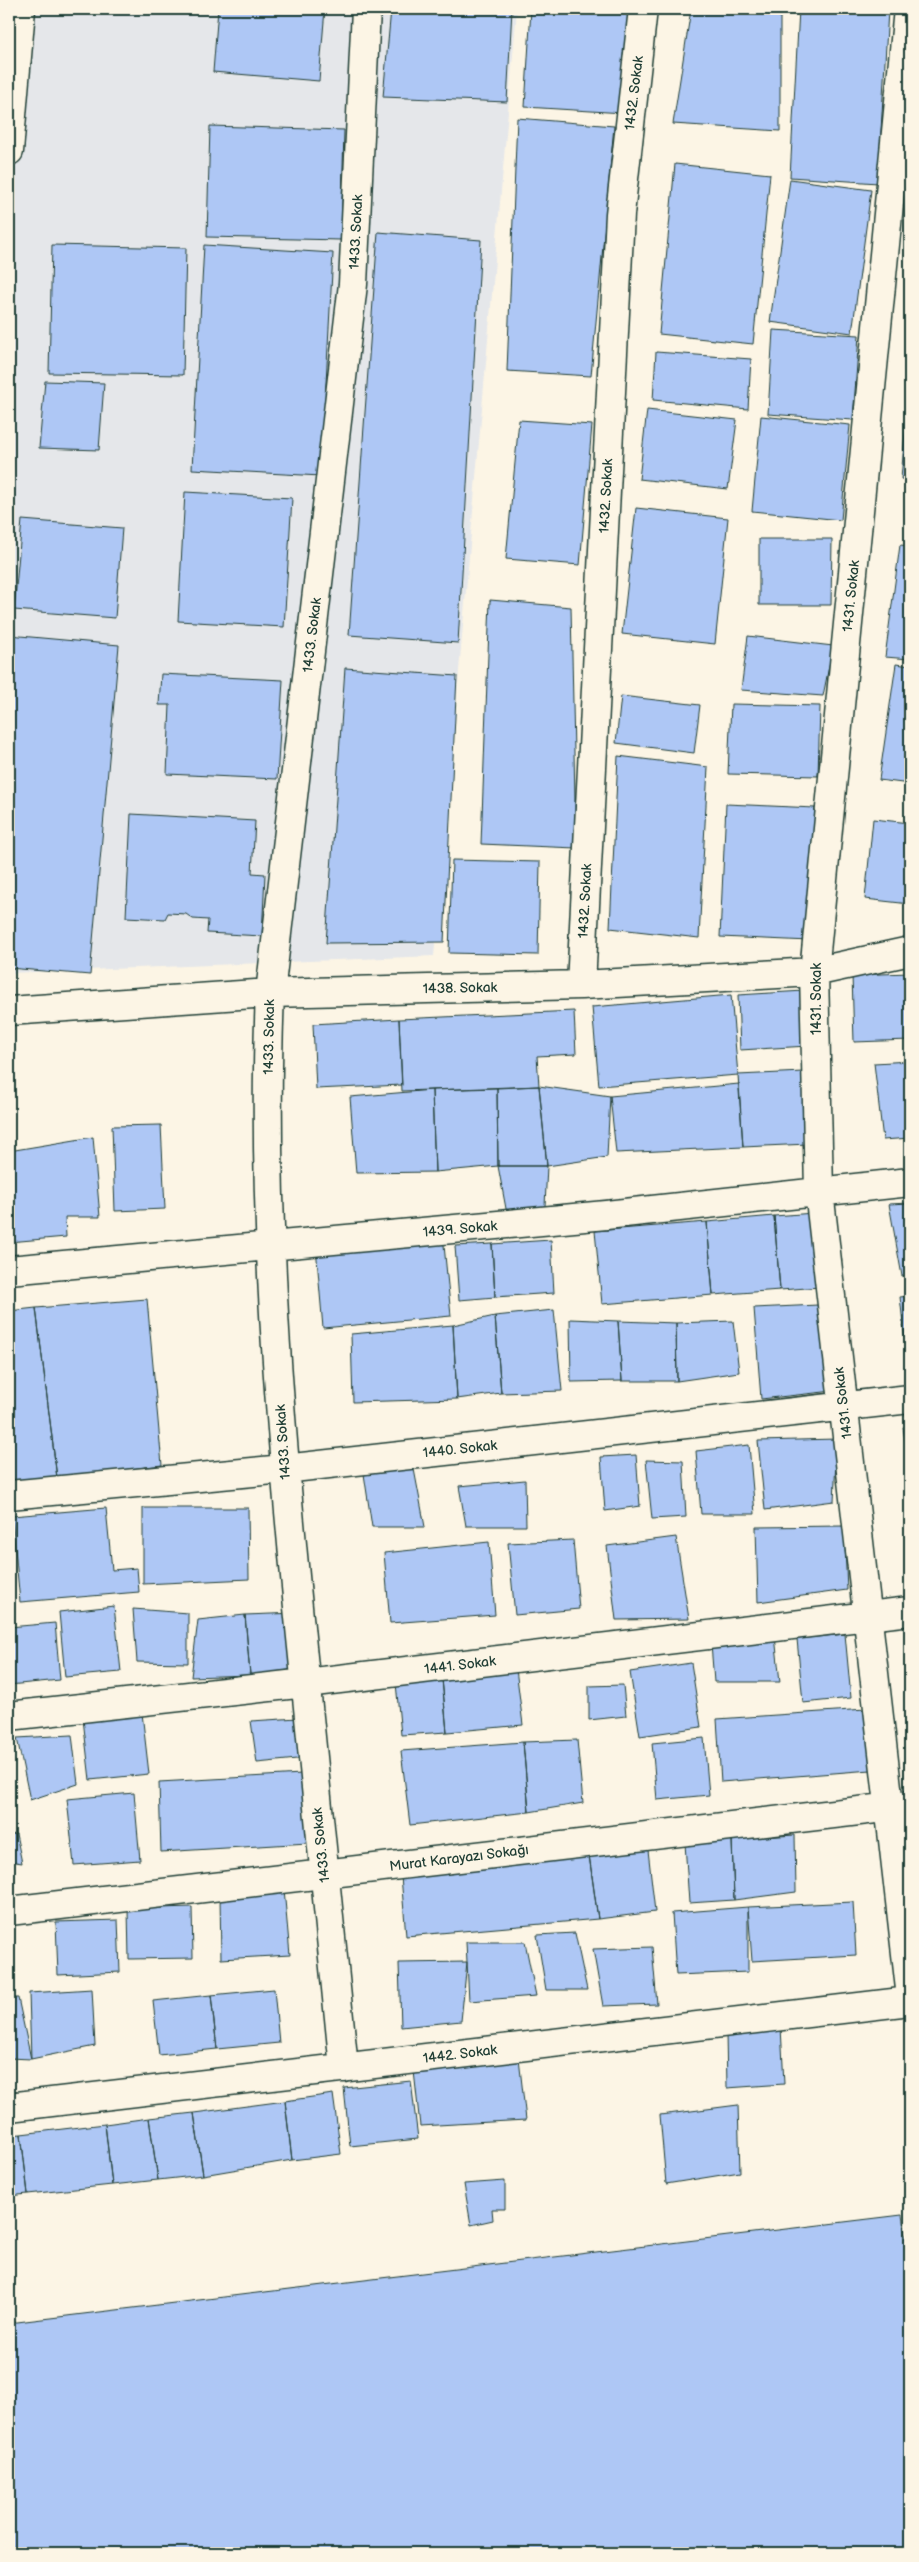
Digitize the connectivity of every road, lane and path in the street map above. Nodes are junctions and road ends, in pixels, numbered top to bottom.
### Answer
1 (21, 9) edge
2 (366, 9) edge
3 (643, 9) edge
4 (908, 9) edge
5 (9, 151) edge
6 (910, 951) edge
7 (814, 972) junction
8 (581, 985) junction
9 (270, 992) junction
10 (9, 1011) edge
11 (910, 1182) edge
12 (819, 1190) junction
13 (272, 1247) junction
14 (9, 1270) edge
15 (910, 1399) edge
16 (844, 1406) junction
17 (284, 1469) junction
18 (9, 1495) edge
19 (910, 1611) edge
20 (868, 1616) junction
21 (306, 1683) junction
22 (9, 1716) edge
23 (900, 1806) edge
24 (324, 1873) junction
25 (9, 1911) edge
26 (910, 1989) edge
27 (910, 2001) edge
28 (344, 2068) junction
29 (9, 2107) edge

1 - 5 street
2 - 9 street, 1433. Sokak
3 - 8 street, 1432. Sokak
4 - 7 street, 1431. Sokak
6 - 7 street, 1438. Sokak
7 - 8 street, 1438. Sokak
7 - 12 street, 1431. Sokak
8 - 9 street, 1438. Sokak
9 - 10 street, 1438. Sokak
9 - 13 street, 1433. Sokak
11 - 12 street, 1439. Sokak
12 - 13 street, 1439. Sokak
12 - 16 street, 1431. Sokak
13 - 14 street, 1439. Sokak
13 - 17 street, 1433. Sokak
15 - 16 street, 1440. Sokak
16 - 17 street, 1440. Sokak
16 - 20 street, 1431. Sokak
17 - 18 street, 1440. Sokak
17 - 21 street, 1433. Sokak
19 - 20 street, 1441. Sokak
20 - 21 street, 1441. Sokak
20 - 23 street, 1431. Sokak
21 - 22 street, 1441. Sokak
21 - 24 street, 1433. Sokak
23 - 24 street, Murat Karayazı Sokağı
23 - 26 street, 1431. Sokak
24 - 25 street, Murat Karayazı Sokağı
24 - 28 street, 1433. Sokak
27 - 28 street, 1442. Sokak
28 - 29 street, 1442. Sokak

